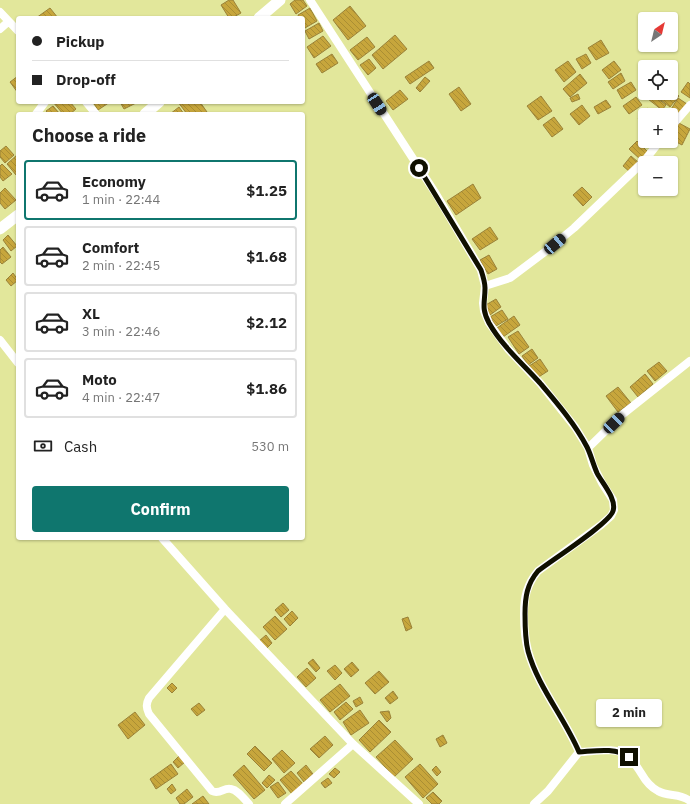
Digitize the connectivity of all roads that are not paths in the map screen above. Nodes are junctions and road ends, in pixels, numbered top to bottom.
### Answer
1 (280, 0) edge
2 (310, 0) edge
3 (0, 12) edge
4 (261, 16) edge
5 (8, 22) junction
6 (0, 29) edge
7 (16, 29) edge
8 (44, 104) edge
9 (88, 104) edge
10 (157, 104) edge
11 (690, 105) edge
12 (38, 112) edge
13 (94, 112) edge
14 (147, 112) edge
15 (678, 119) edge
16 (654, 148) edge
17 (16, 217) edge
18 (0, 229) edge
19 (486, 286) junction
20 (0, 340) edge
21 (16, 360) edge
22 (690, 361) edge
23 (588, 448) junction
24 (164, 540) edge
25 (225, 609) junction
26 (353, 744) junction
27 (579, 752) junction
28 (690, 801) edge
29 (249, 804) edge
30 (285, 804) edge
31 (419, 804) edge
32 (534, 804) edge

1 - 4 street
2 - 19 street
3 - 5 street
5 - 6 street
5 - 7 street
8 - 12 street
9 - 13 street
10 - 14 street
11 - 15 street
16 - 19 street
17 - 18 street
19 - 23 street
20 - 21 street
22 - 23 street
23 - 27 street
24 - 25 street
25 - 26 street
25 - 29 street
26 - 30 street
26 - 31 street
27 - 28 street
27 - 32 street

